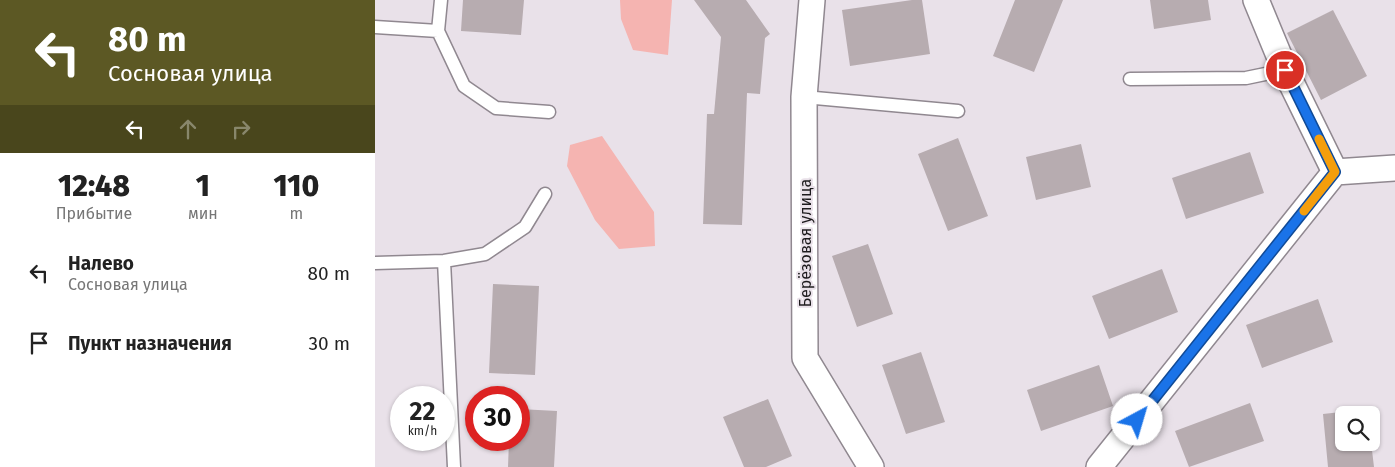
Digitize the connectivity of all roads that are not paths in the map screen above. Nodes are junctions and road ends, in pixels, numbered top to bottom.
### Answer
1 (441, 0) edge
2 (812, 0) edge
3 (1256, 0) edge
4 (375, 27) edge
5 (439, 31) junction
6 (1285, 70) junction
7 (1130, 79) dead end
8 (805, 97) junction
9 (958, 111) dead end
10 (549, 112) dead end
11 (1395, 168) edge
12 (1335, 172) junction
13 (545, 194) dead end
14 (444, 261) junction
15 (375, 263) edge
16 (454, 467) edge
17 (871, 467) edge
18 (1099, 467) edge

1 - 5 lane
2 - 8 street, Берёзовая улица
3 - 6 street
4 - 5 lane
5 - 10 lane
6 - 7 lane
6 - 12 street
8 - 9 lane
8 - 17 street, Берёзовая улица
11 - 12 street
12 - 18 street
13 - 14 lane
14 - 15 lane
14 - 16 lane

